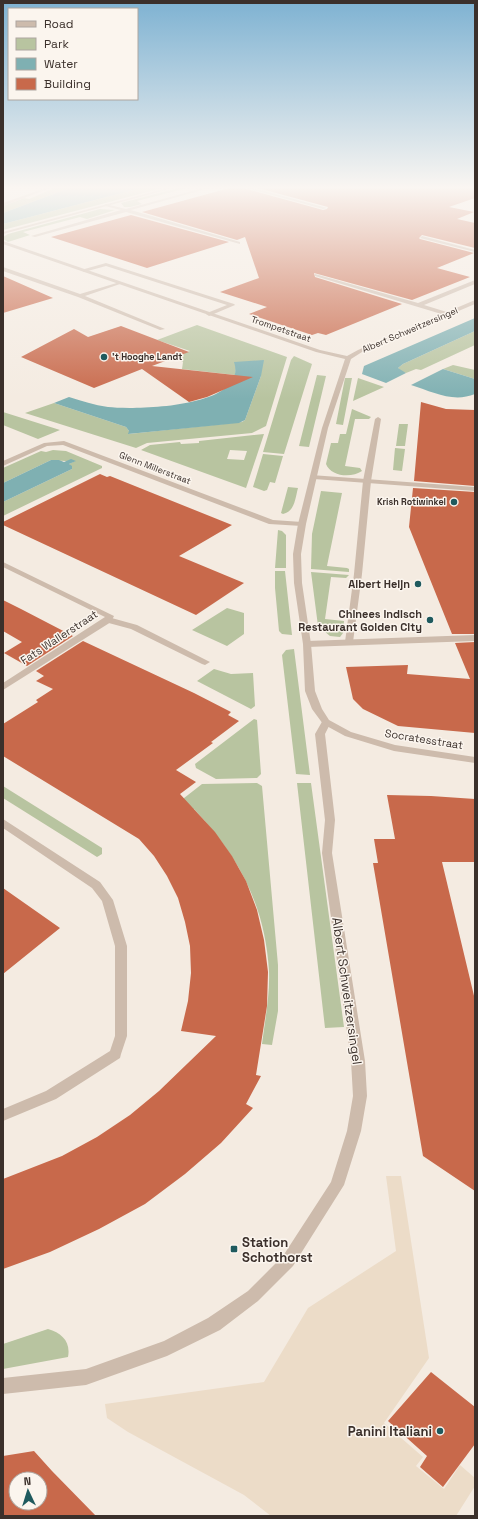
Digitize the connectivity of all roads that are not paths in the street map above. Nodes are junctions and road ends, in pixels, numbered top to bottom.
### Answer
1 (49, 258) edge
2 (3, 269) edge
3 (84, 270) junction
4 (316, 275) dead end
5 (475, 282) edge
6 (118, 283) junction
7 (80, 296) junction
8 (475, 302) edge
9 (419, 306) junction
10 (209, 314) junction
11 (448, 314) junction
12 (162, 329) dead end
13 (348, 358) junction
14 (378, 419) dead end
15 (3, 464) edge
16 (314, 477) junction
17 (367, 481) junction
18 (475, 489) edge
19 (302, 524) junction
20 (3, 564) edge
21 (108, 620) junction
22 (475, 638) edge
23 (349, 642) junction
24 (307, 644) junction
25 (205, 662) dead end
26 (3, 687) edge
27 (326, 722) junction
28 (475, 760) edge
29 (3, 823) edge
30 (3, 1115) edge
31 (3, 1386) edge

1 - 3 street, Trompetstraat
2 - 7 street
3 - 6 street, Trompetstraat
3 - 10 street
4 - 9 street
5 - 9 street, Albert Schweitzersingel
6 - 7 street
6 - 10 street, Trompetstraat
7 - 12 street
8 - 11 street, Albert Schweitzersingel
9 - 11 street
10 - 13 street, Trompetstraat
11 - 13 street, Albert Schweitzersingel
13 - 16 street
14 - 17 street
15 - 19 street, Glenn Millerstraat
16 - 17 street
16 - 19 street
17 - 18 street
17 - 23 street
19 - 24 street
20 - 21 street
21 - 25 street
21 - 26 street, Fats Wallerstraat
22 - 23 street
23 - 24 street
24 - 27 street
27 - 28 street, Socratesstraat
27 - 31 street, Albert Schweitzersingel
29 - 30 street

